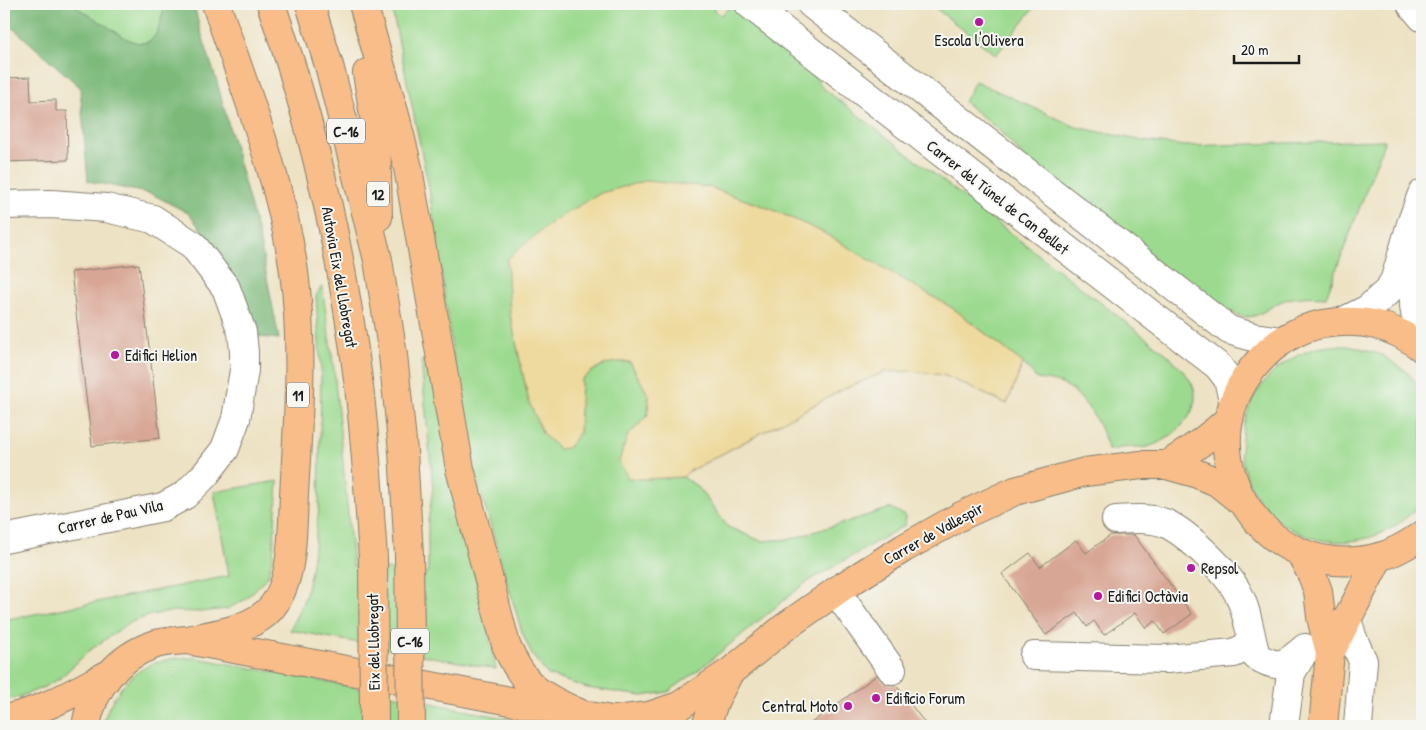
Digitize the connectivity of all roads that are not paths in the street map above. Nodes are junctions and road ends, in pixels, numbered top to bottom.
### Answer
1 (216, 4) edge
2 (271, 4) edge
3 (310, 4) edge
4 (349, 4) edge
5 (363, 4) edge
6 (749, 4) edge
7 (811, 4) edge
8 (1411, 4) edge
9 (1422, 17) edge
10 (1422, 194) edge
11 (4, 205) edge
12 (1422, 254) edge
13 (378, 260) junction
14 (1344, 321) junction
15 (1422, 337) edge
16 (1282, 341) junction
17 (1422, 348) edge
18 (1231, 409) junction
19 (1167, 465) junction
20 (1242, 502) junction
21 (1116, 520) dead end
22 (1422, 535) edge
23 (4, 539) edge
24 (1300, 552) junction
25 (372, 557) joint
26 (1379, 557) junction
27 (836, 591) junction
28 (1334, 618) junction
29 (187, 640) junction
30 (1252, 644) junction
31 (1318, 651) junction
32 (1034, 656) dead end
33 (892, 670) dead end
34 (730, 672) junction
35 (110, 673) junction
36 (579, 713) junction
37 (4, 719) edge
38 (628, 723) edge
39 (86, 726) edge
40 (374, 726) edge
41 (411, 726) edge
42 (706, 726) edge
43 (1284, 726) edge
44 (1323, 726) edge
45 (1358, 726) edge

1 - 29 main road, 11
2 - 25 main road, Autovia Eix del Llobregat / C-16
3 - 13 main road, C-16
4 - 13 main road, 12
5 - 36 main road
6 - 18 street, Carrer del Túnel de Can Bellet
7 - 16 street
8 - 9 street
10 - 14 street
11 - 23 street, Carrer de Pau Vila
12 - 15 street
13 - 41 main road, C-16, bridge
14 - 16 main road
14 - 17 main road
16 - 18 main road
18 - 19 main road
18 - 20 main road
19 - 20 main road, Carrer de Vallespir
19 - 27 main road, Carrer de Vallespir
20 - 24 main road
21 - 30 street
22 - 26 main road
24 - 26 main road
24 - 28 main road
25 - 40 main road, Eix del Llobregat / C-16, bridge
26 - 28 main road
27 - 33 street
27 - 34 main road, Carrer de Vallespir
28 - 31 main road
28 - 45 street
29 - 35 main road
29 - 36 main road
30 - 31 street
30 - 32 street
31 - 43 street
31 - 44 main road
34 - 38 main road, Carrer de Vallespir
34 - 42 main road, Carrer de Vallespir
35 - 37 main road
35 - 39 main road
36 - 38 main road, Carrer de Vallespir

